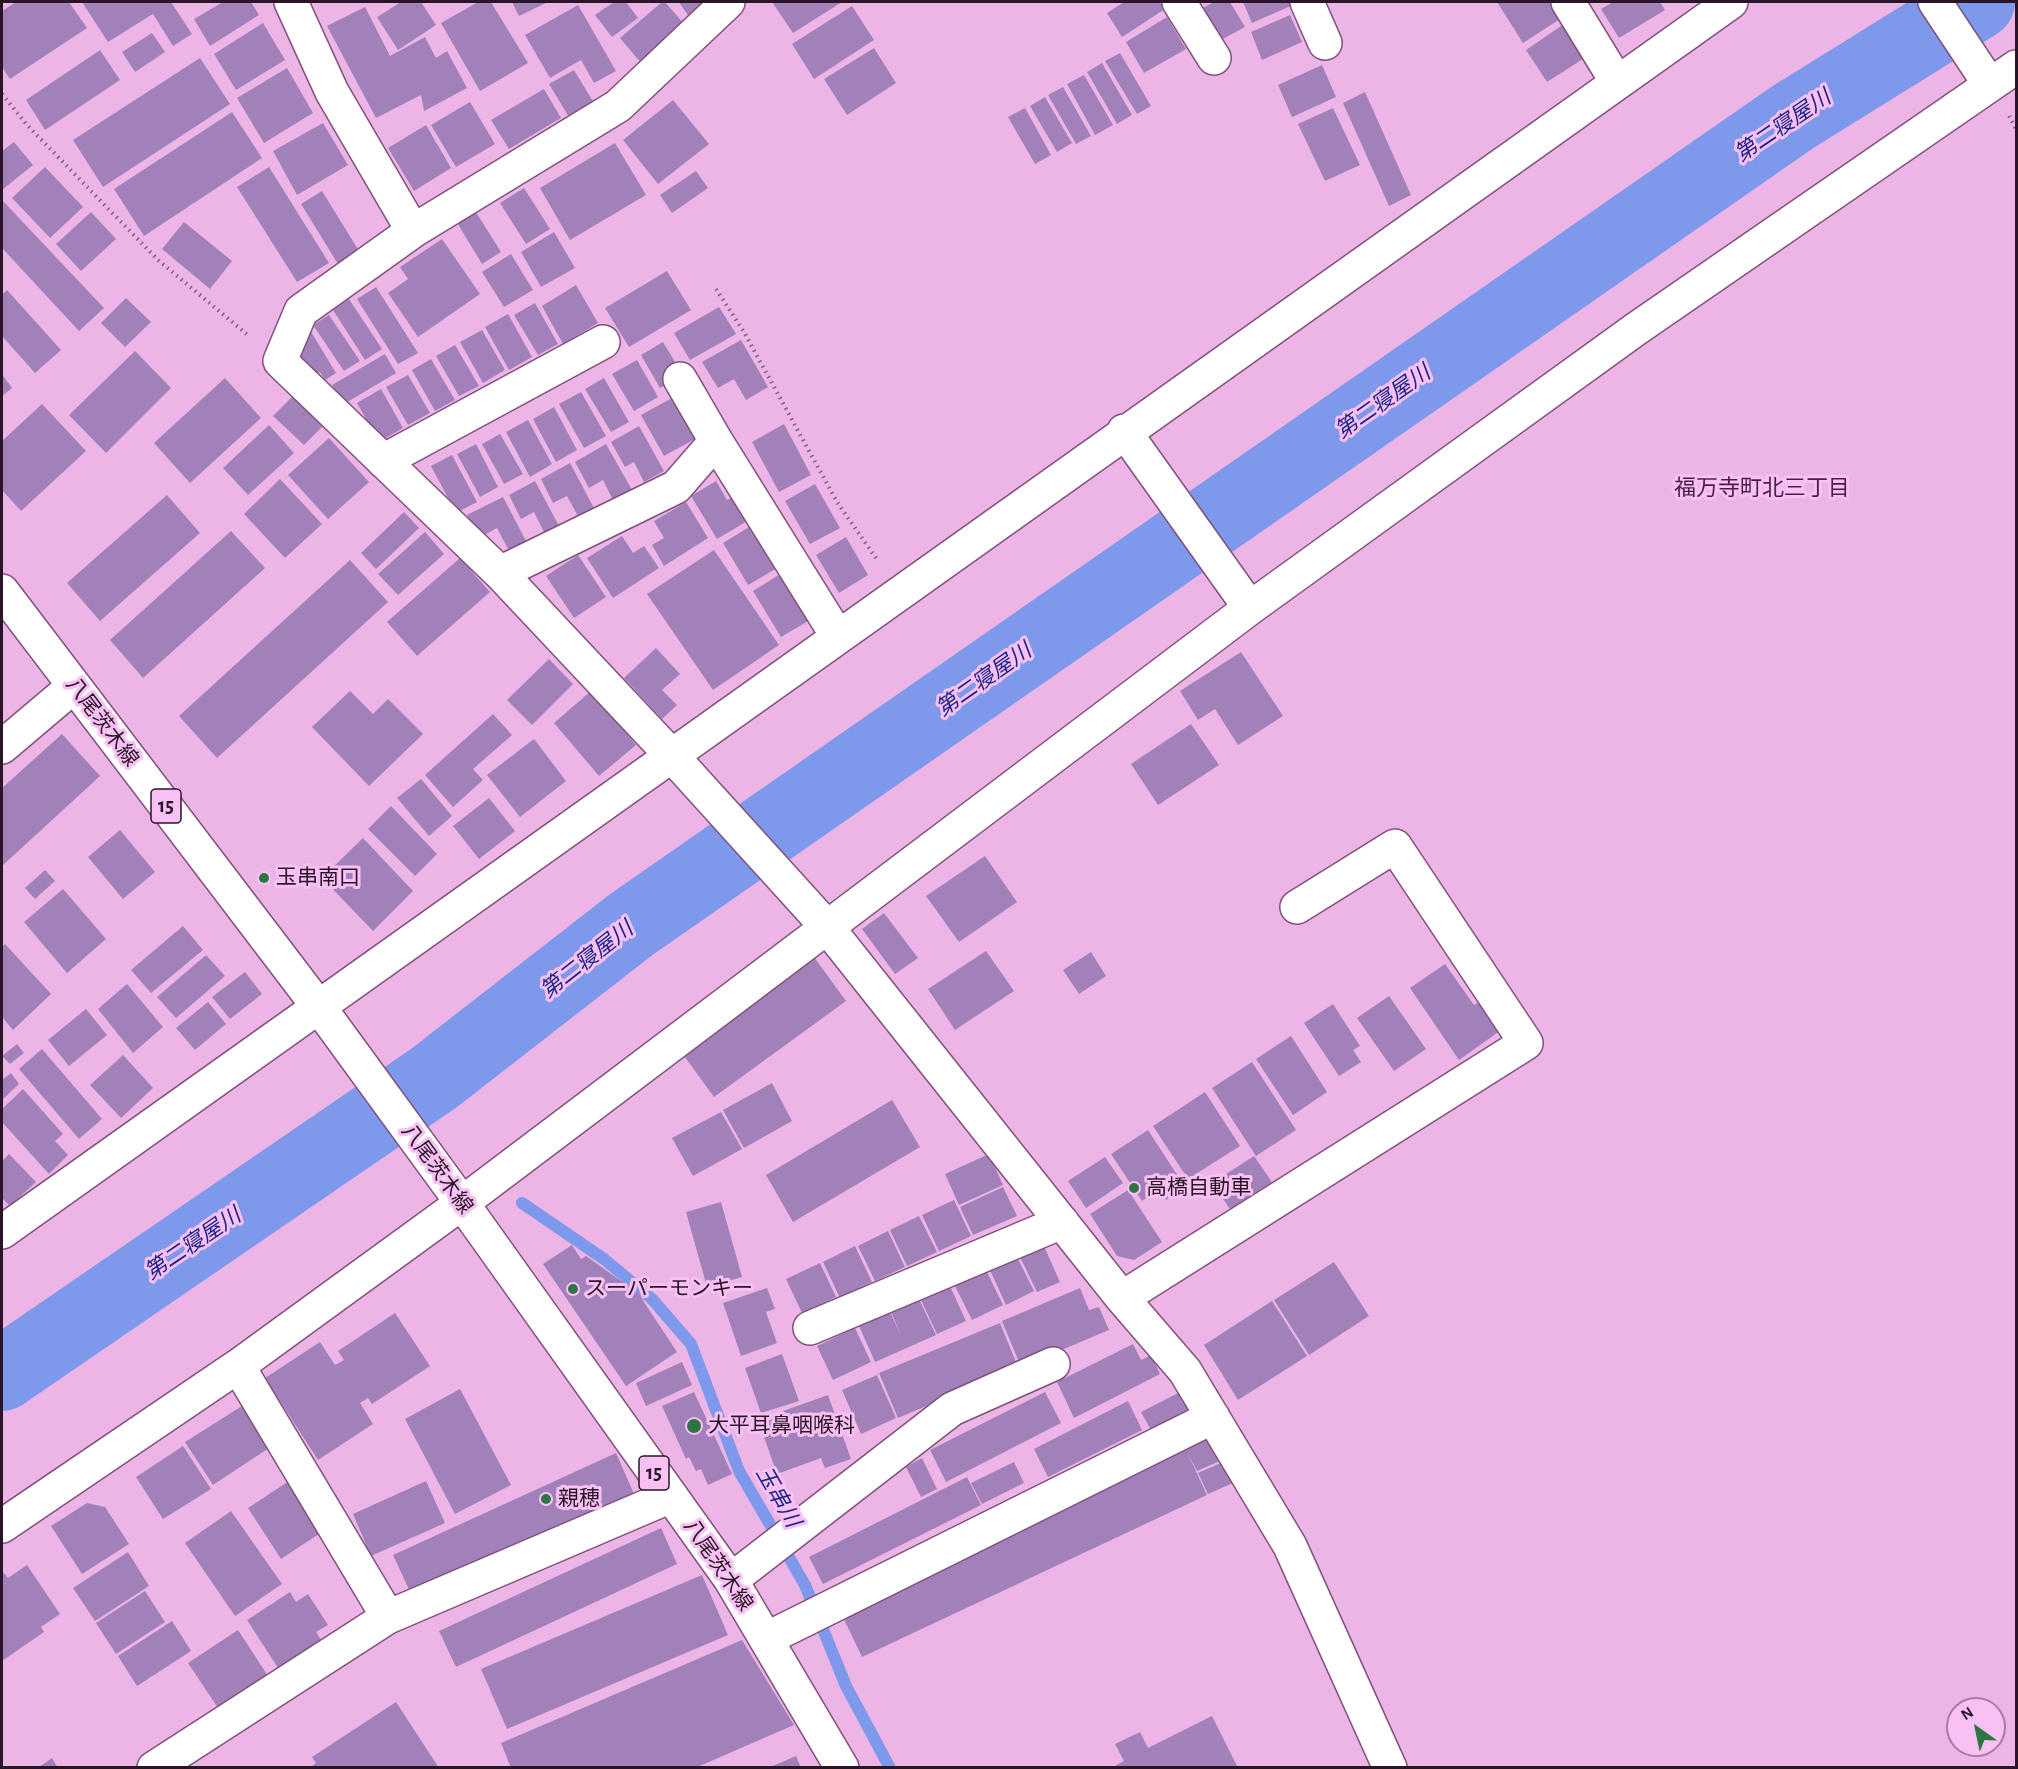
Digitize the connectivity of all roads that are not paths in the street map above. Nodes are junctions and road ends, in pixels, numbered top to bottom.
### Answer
1 (291, 2) edge
2 (728, 2) edge
3 (1179, 2) edge
4 (1307, 2) edge
5 (1568, 2) edge
6 (1731, 2) edge
7 (1935, 2) edge
8 (1325, 43) dead end
9 (1214, 58) dead end
10 (2003, 76) edge
11 (1617, 82) junction
12 (413, 231) junction
13 (603, 342) dead end
14 (680, 380) dead end
15 (1125, 431) junction
16 (716, 441) junction
17 (383, 461) junction
18 (500, 573) junction
19 (2, 591) edge
20 (1250, 608) junction
21 (838, 637) junction
22 (74, 686) junction
23 (2, 747) edge
24 (672, 756) junction
25 (1297, 907) dead end
26 (827, 927) junction
27 (323, 1014) junction
28 (457, 1196) junction
29 (1062, 1221) junction
30 (2, 1232) edge
31 (1122, 1298) junction
32 (810, 1328) dead end
33 (1053, 1364) dead end
34 (238, 1366) junction
35 (1213, 1418) junction
36 (671, 1496) junction
37 (2, 1526) edge
38 (731, 1580) junction
39 (388, 1617) junction
40 (766, 1639) junction
41 (154, 1767) edge
42 (842, 1767) edge
43 (1390, 1767) edge

1 - 12 street
2 - 12 street
3 - 9 street
4 - 8 street
5 - 11 street
6 - 11 street
7 - 10 street
10 - 20 street
11 - 15 street
12 - 17 street
13 - 17 street
14 - 16 street
15 - 20 street
15 - 21 street
16 - 18 street
16 - 21 street
17 - 18 street
18 - 24 street
19 - 22 street, 八尾茨木線 / 15
20 - 26 street
21 - 24 street
22 - 23 street
22 - 27 street, 八尾茨木線 / 15
24 - 26 street
24 - 27 street
25 - 31 street
26 - 28 street
26 - 29 street
27 - 28 street, 八尾茨木線 / 15
27 - 30 street
28 - 34 street
28 - 36 street, 八尾茨木線 / 15
29 - 31 street
29 - 32 street
31 - 35 street
33 - 38 street
34 - 37 street
34 - 39 street
35 - 40 street
35 - 43 street
36 - 38 street, 八尾茨木線 / 15
36 - 39 street
38 - 40 street, 八尾茨木線 / 15
39 - 41 street
40 - 42 street, 八尾茨木線 / 15

